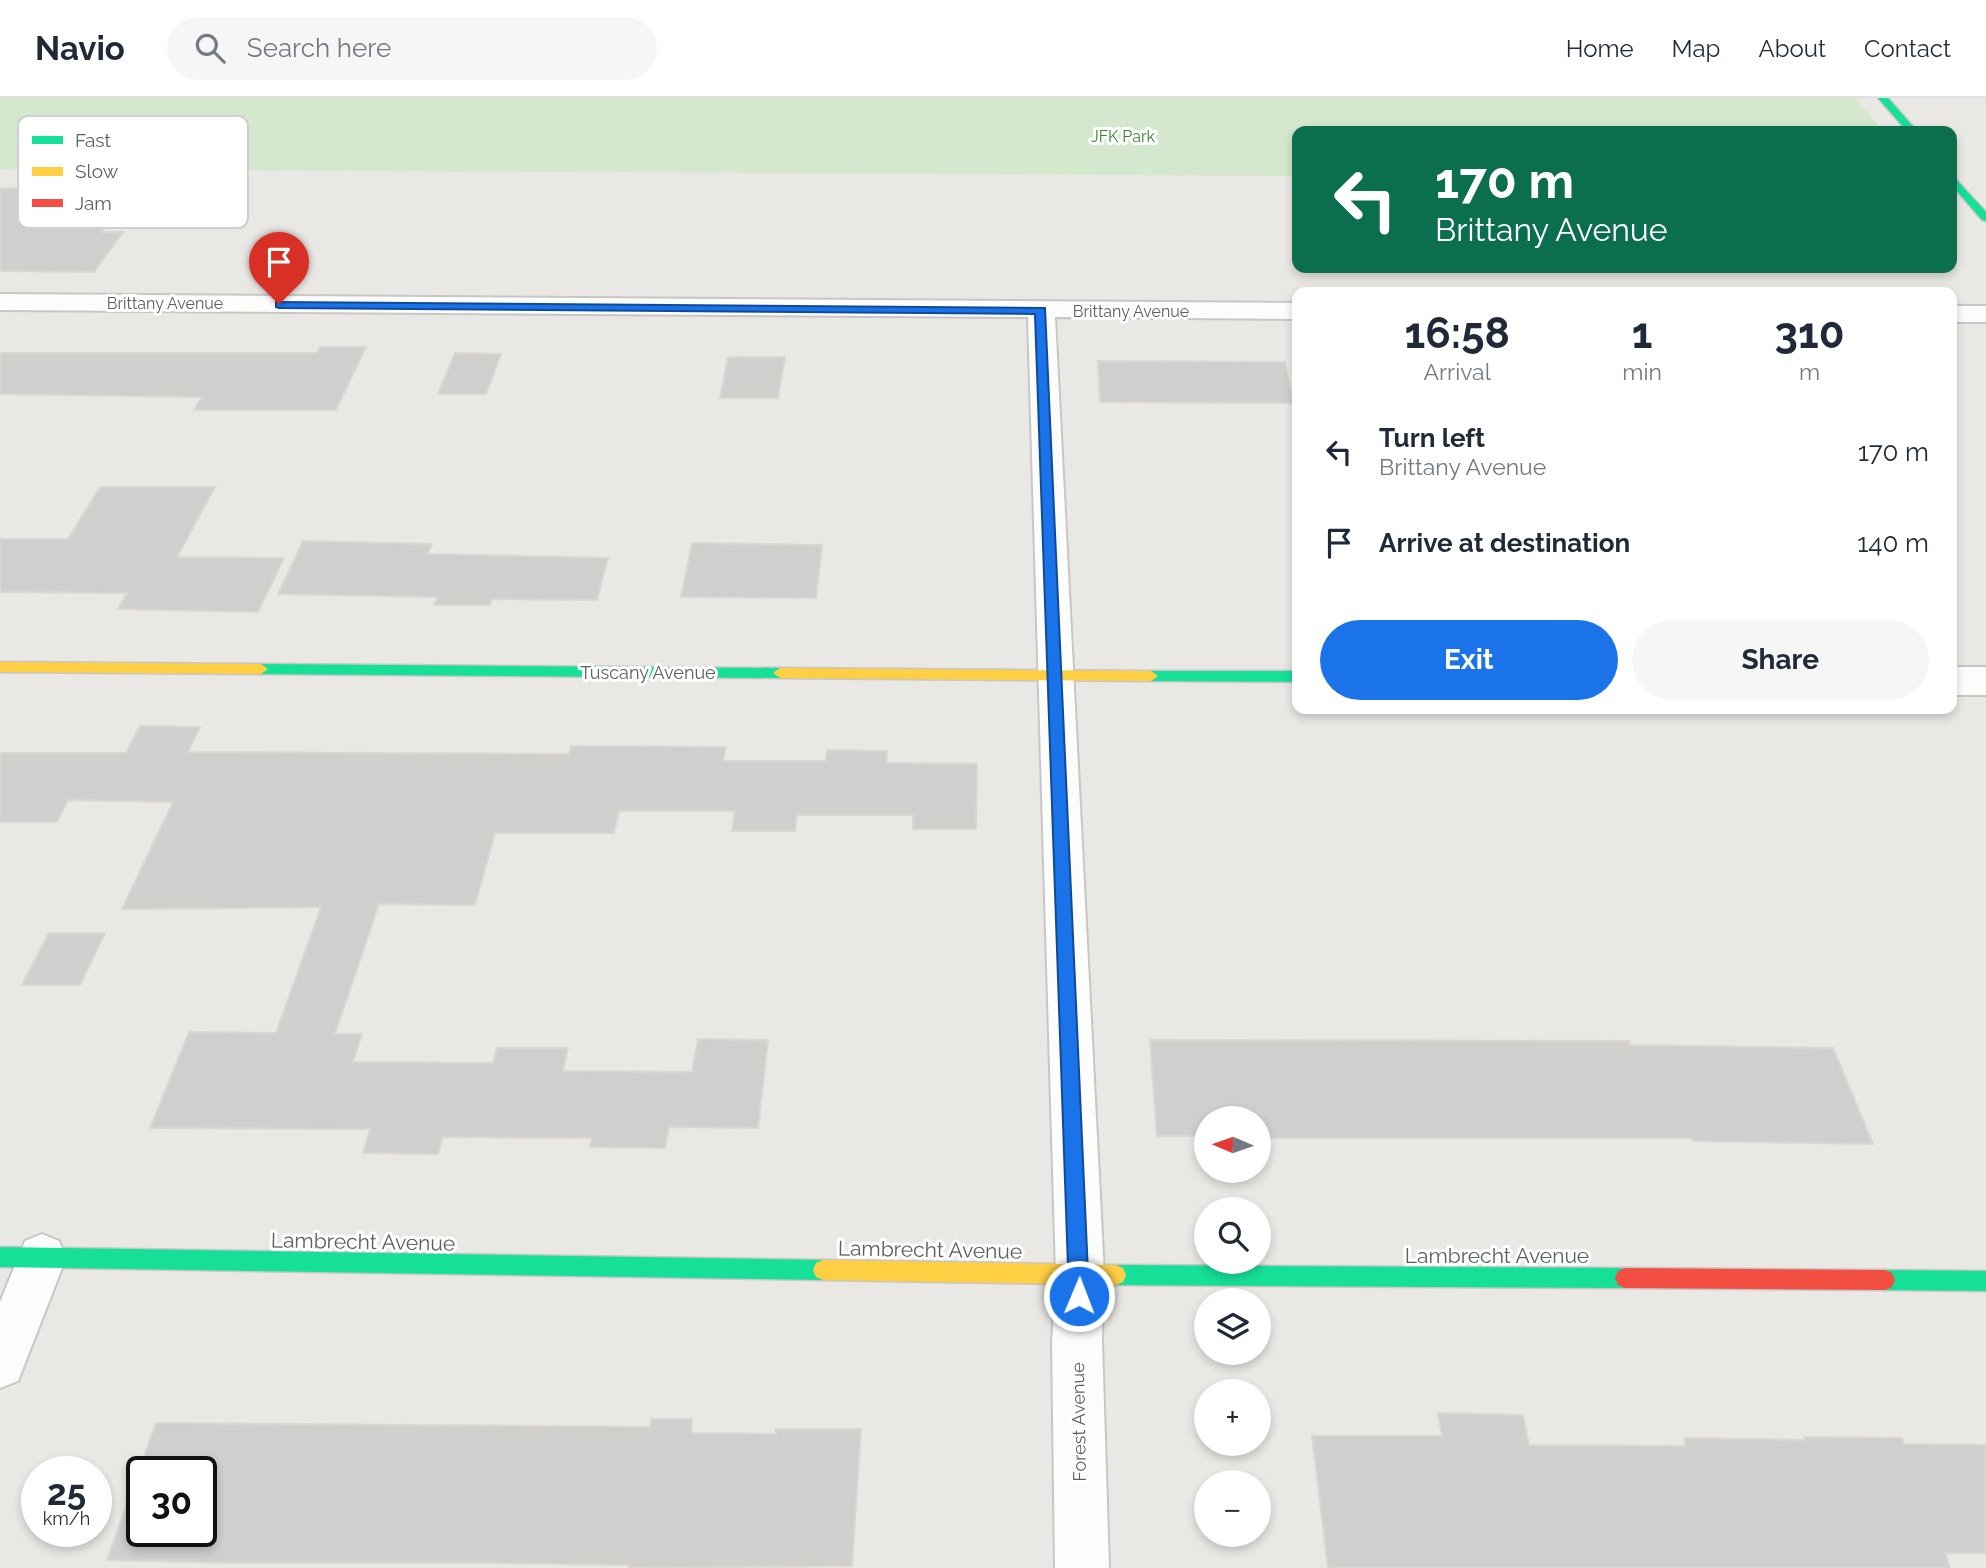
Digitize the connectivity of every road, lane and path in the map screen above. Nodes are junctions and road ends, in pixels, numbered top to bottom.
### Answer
1 (1883, 98) edge
2 (1908, 126) edge
3 (1957, 184) edge
4 (1986, 218) edge
5 (0, 302) edge
6 (1041, 311) junction
7 (1292, 312) edge
8 (1957, 314) edge
9 (1986, 314) edge
10 (0, 667) edge
11 (1056, 676) junction
12 (1292, 677) edge
13 (1957, 681) edge
14 (1986, 681) edge
15 (21, 1258) edge
16 (1080, 1274) junction
17 (1986, 1280) edge
18 (0, 1363) edge
19 (1082, 1568) edge

1 - 2 street
3 - 4 street
5 - 6 street, Brittany Avenue
6 - 7 street, Brittany Avenue
6 - 11 street, Forest Avenue
8 - 9 street
10 - 11 street, Tuscany Avenue
11 - 12 street, Tuscany Avenue
11 - 16 street, Forest Avenue
13 - 14 street
15 - 16 street, Lambrecht Avenue
15 - 18 street
16 - 17 street, Lambrecht Avenue
16 - 19 street, Forest Avenue

